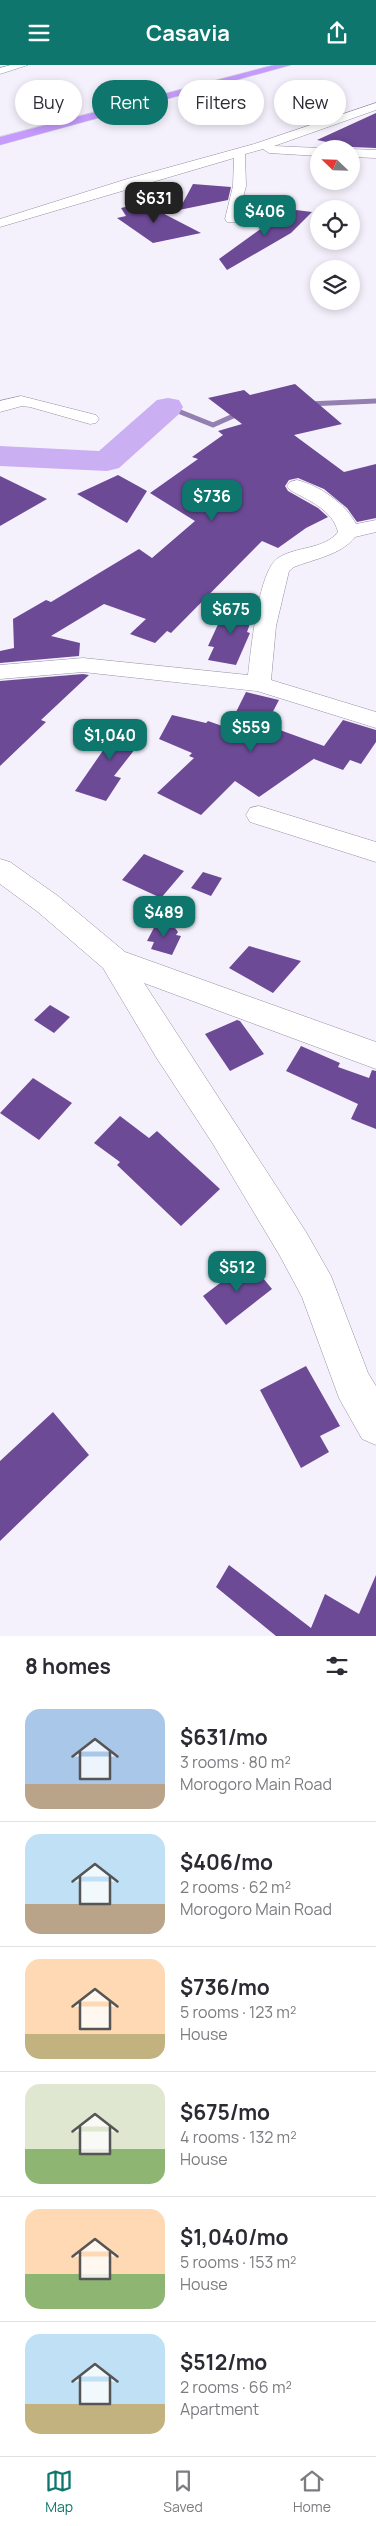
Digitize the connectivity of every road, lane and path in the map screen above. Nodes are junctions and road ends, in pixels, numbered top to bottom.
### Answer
1 (23, 65) edge
2 (286, 65) edge
3 (0, 71) edge
4 (376, 106) edge
5 (0, 141) edge
6 (258, 147) junction
7 (310, 152) edge
8 (239, 153) junction
9 (360, 153) edge
10 (376, 154) edge
11 (232, 219) dead end
12 (0, 223) edge
13 (0, 407) edge
14 (90, 419) dead end
15 (297, 486) dead end
16 (376, 526) edge
17 (348, 532) junction
18 (0, 672) edge
19 (259, 684) junction
20 (376, 720) edge
21 (259, 815) dead end
22 (376, 853) edge
23 (0, 869) edge
24 (114, 960) junction
25 (376, 1056) edge
26 (376, 1425) edge

1 - 3 street
2 - 5 highway
4 - 6 street
6 - 7 street
6 - 8 street
8 - 11 street
8 - 12 street
9 - 10 street
13 - 14 street
15 - 17 street
16 - 17 street
17 - 19 street
18 - 19 street
19 - 20 street
21 - 22 street
23 - 24 street
24 - 25 street
24 - 26 street

